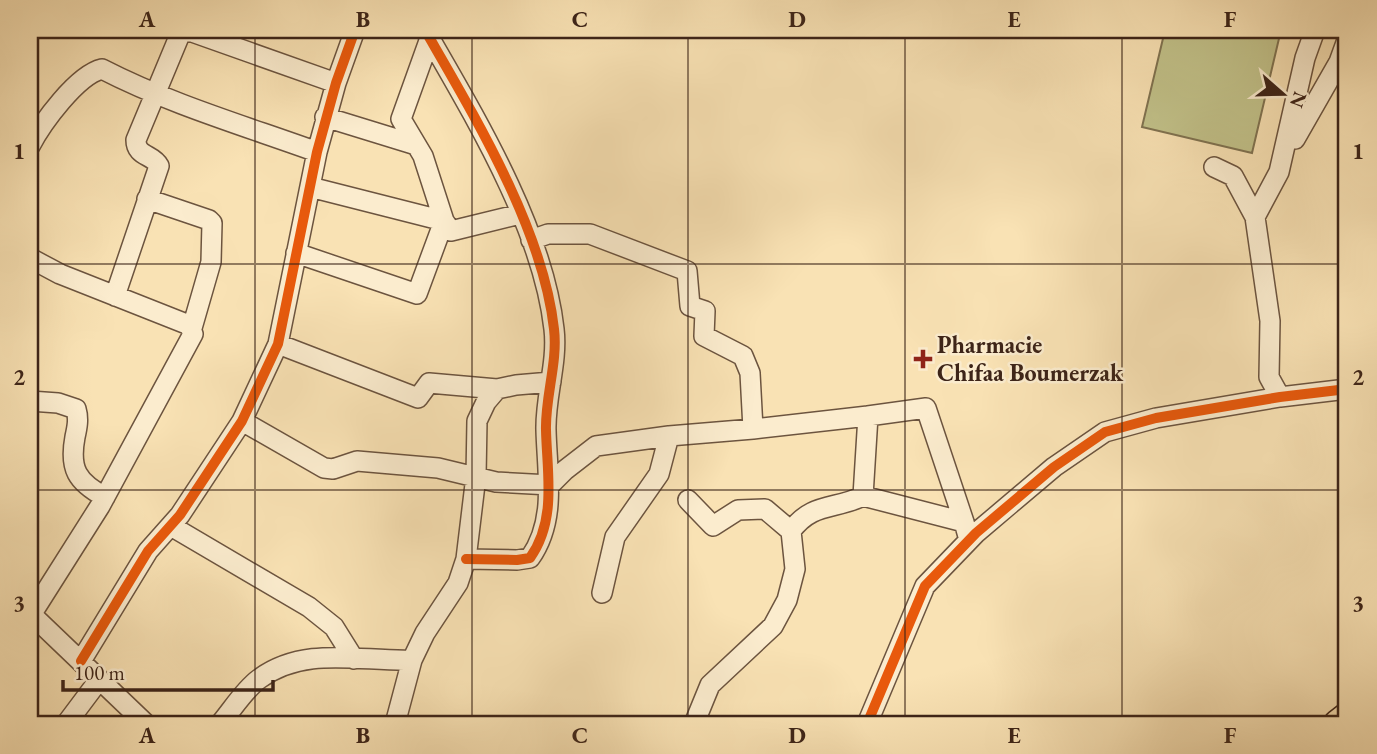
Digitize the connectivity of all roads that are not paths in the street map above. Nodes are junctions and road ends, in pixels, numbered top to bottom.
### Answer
1 (355, 30) edge
2 (1315, 30) edge
3 (427, 34) edge
4 (1347, 40) edge
5 (336, 83) junction
6 (155, 94) junction
7 (325, 117) junction
8 (416, 145) junction
9 (30, 146) edge
10 (317, 152) junction
11 (1214, 167) dead end
12 (1279, 172) junction
13 (310, 187) junction
14 (147, 200) junction
15 (520, 214) junction
16 (1255, 217) junction
17 (444, 221) junction
18 (531, 240) junction
19 (296, 253) junction
20 (30, 258) edge
21 (115, 296) junction
22 (192, 328) junction
23 (278, 344) junction
24 (551, 382) junction
25 (497, 389) junction
26 (1347, 389) edge
27 (1280, 397) junction
28 (30, 401) edge
29 (868, 416) junction
30 (242, 421) junction
31 (754, 429) junction
32 (668, 436) junction
33 (476, 476) junction
34 (550, 485) junction
35 (863, 496) junction
36 (105, 497) junction
37 (688, 500) dead end
38 (172, 526) junction
39 (791, 531) junction
40 (966, 531) junction
41 (466, 559) junction
42 (602, 593) dead end
43 (30, 614) edge
44 (354, 659) junction
45 (412, 660) junction
46 (81, 661) junction
47 (99, 680) junction
48 (1347, 717) edge
49 (66, 724) edge
50 (146, 724) edge
51 (220, 724) edge
52 (395, 724) edge
53 (694, 724) edge
54 (867, 724) edge
55 (1338, 724) edge

1 - 5 street
2 - 12 street
3 - 8 street
3 - 15 street
4 - 12 street
5 - 6 street
5 - 7 street
6 - 9 street
6 - 10 street
6 - 14 street
7 - 8 street
7 - 10 street
8 - 17 street
10 - 13 street
11 - 16 street
12 - 16 street
13 - 17 street
13 - 19 street
14 - 21 street
14 - 22 street
15 - 17 street
15 - 18 street
16 - 27 street
17 - 19 street
18 - 24 street
18 - 31 street
19 - 23 street
20 - 21 street
21 - 22 street
22 - 36 street
23 - 25 street
23 - 30 street
24 - 25 street
24 - 34 street
25 - 33 street
26 - 27 street
27 - 40 street
28 - 36 street
29 - 31 street
29 - 35 street
29 - 40 street
30 - 33 street
30 - 38 street
31 - 32 street
32 - 34 street
32 - 42 street
33 - 34 street
33 - 41 street
34 - 41 street
35 - 39 street
35 - 40 street
36 - 43 street
37 - 39 street
38 - 44 street
38 - 46 street
39 - 53 street
40 - 54 street
41 - 45 street
43 - 46 street
44 - 45 street
44 - 51 street
45 - 52 street
46 - 47 street
47 - 49 street
47 - 50 street
48 - 55 highway

